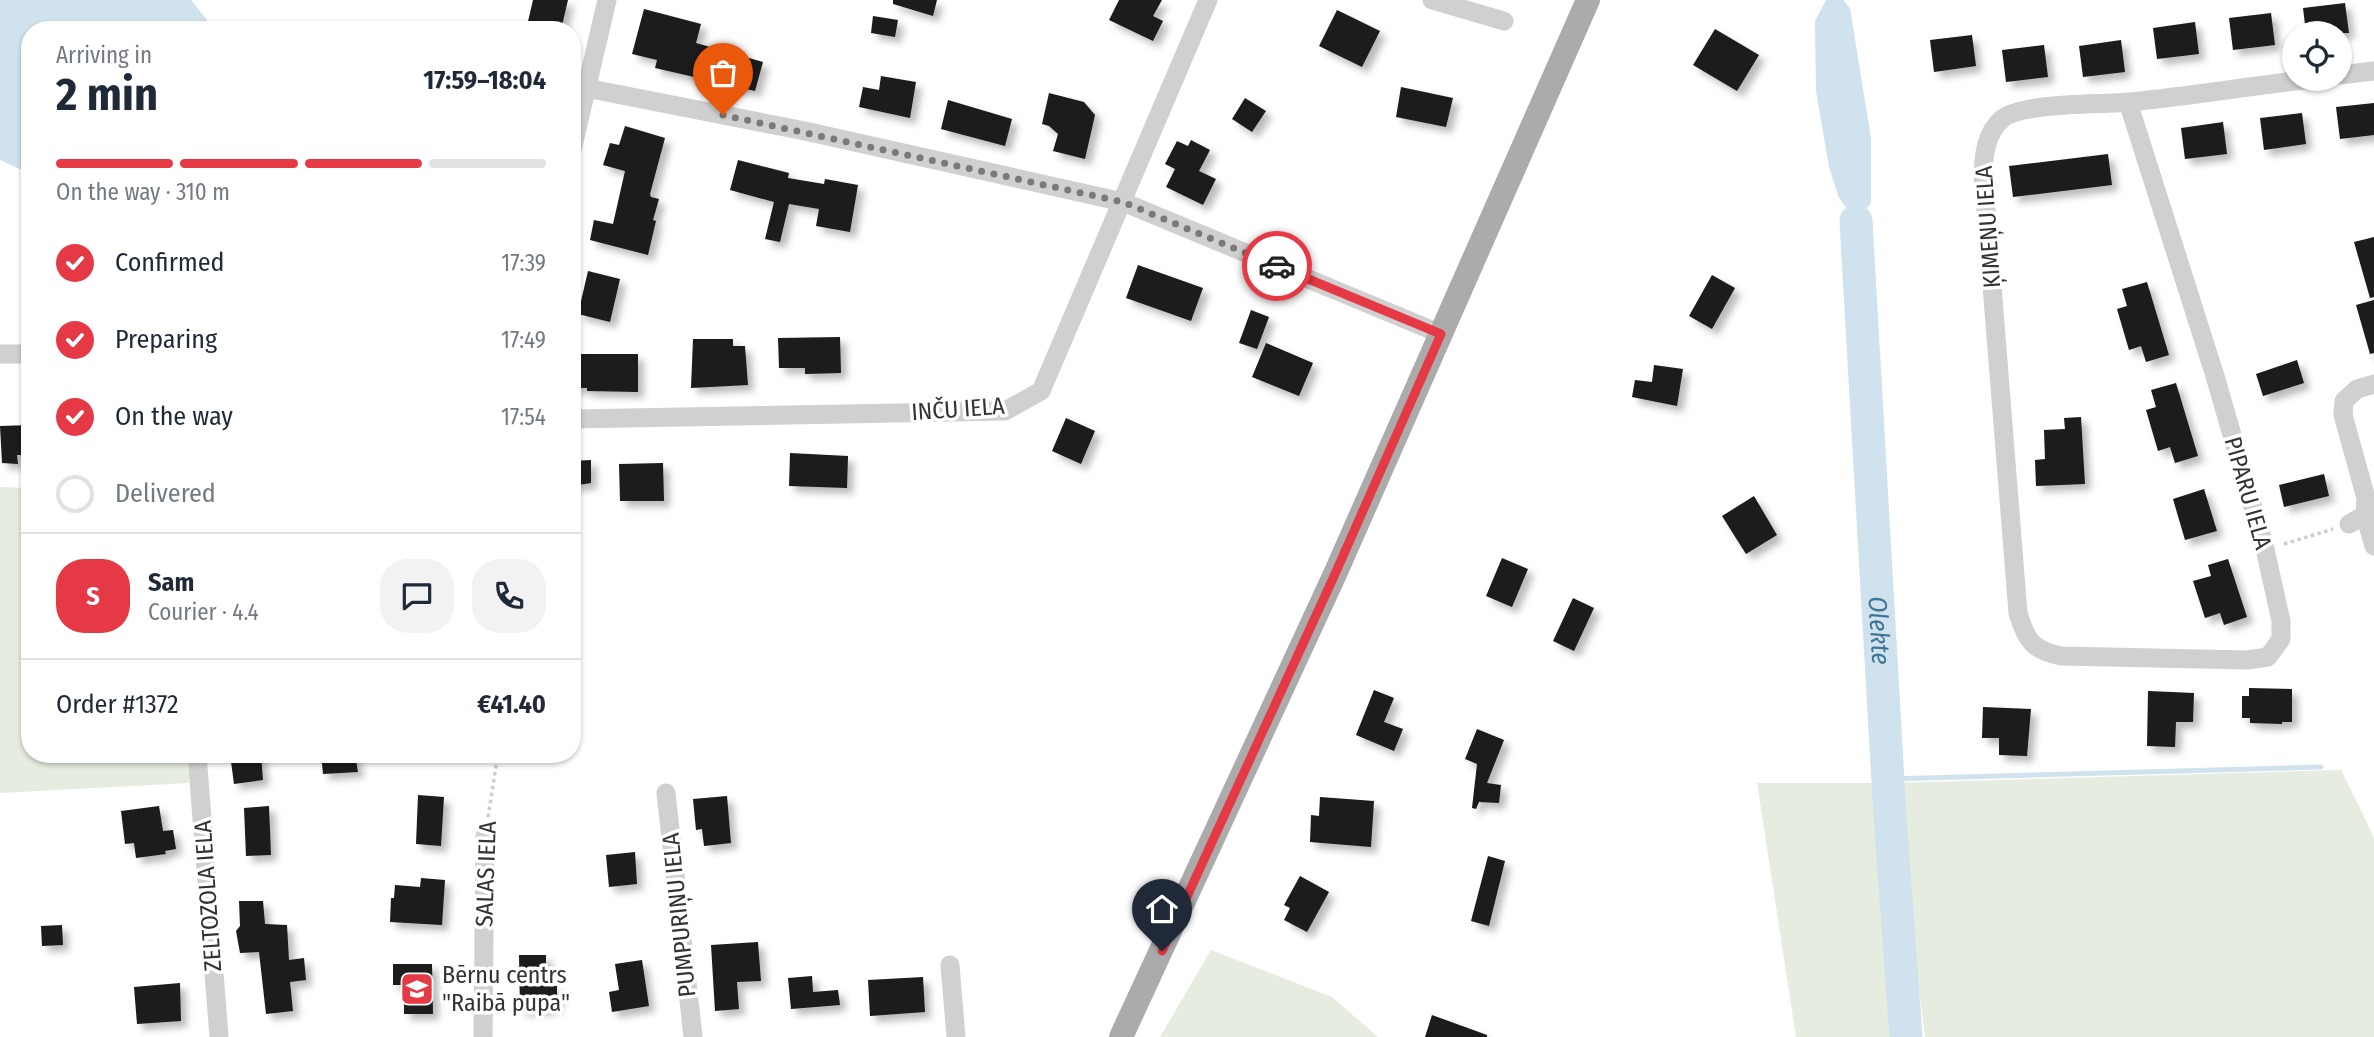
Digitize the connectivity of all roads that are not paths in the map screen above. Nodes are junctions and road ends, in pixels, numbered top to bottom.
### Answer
1 (607, 0) edge
2 (1208, 0) edge
3 (1432, 0) edge
4 (1588, 0) edge
5 (1504, 21) dead end
6 (2374, 71) edge
7 (2352, 74) edge
8 (2282, 83) edge
9 (586, 88) junction
10 (2128, 102) junction
11 (581, 110) edge
12 (1123, 202) junction
13 (1441, 334) junction
14 (0, 354) edge
15 (21, 354) edge
16 (2374, 384) edge
17 (581, 419) edge
18 (2363, 519) edge
19 (2374, 546) edge
20 (2034, 646) joint
21 (198, 763) edge
22 (666, 793) dead end
23 (485, 836) road end
24 (950, 965) dead end
25 (219, 1037) edge
26 (483, 1037) edge
27 (693, 1037) edge
28 (956, 1037) edge
29 (1121, 1037) edge

1 - 9 street
2 - 12 street, INČU IELA
3 - 5 street
4 - 13 main road
6 - 7 street
8 - 10 street, ĶIMEŅU IELA
9 - 11 street
9 - 12 street
10 - 20 street, ĶIMEŅU IELA
10 - 20 street, PIPARU IELA
12 - 13 street
12 - 17 street, INČU IELA
13 - 29 main road
14 - 15 street
16 - 18 street
18 - 19 street
21 - 25 street, ZELTOZOLA IELA
22 - 27 street, PUMPURIŅU IELA
23 - 26 street, SALAS IELA
24 - 28 street

